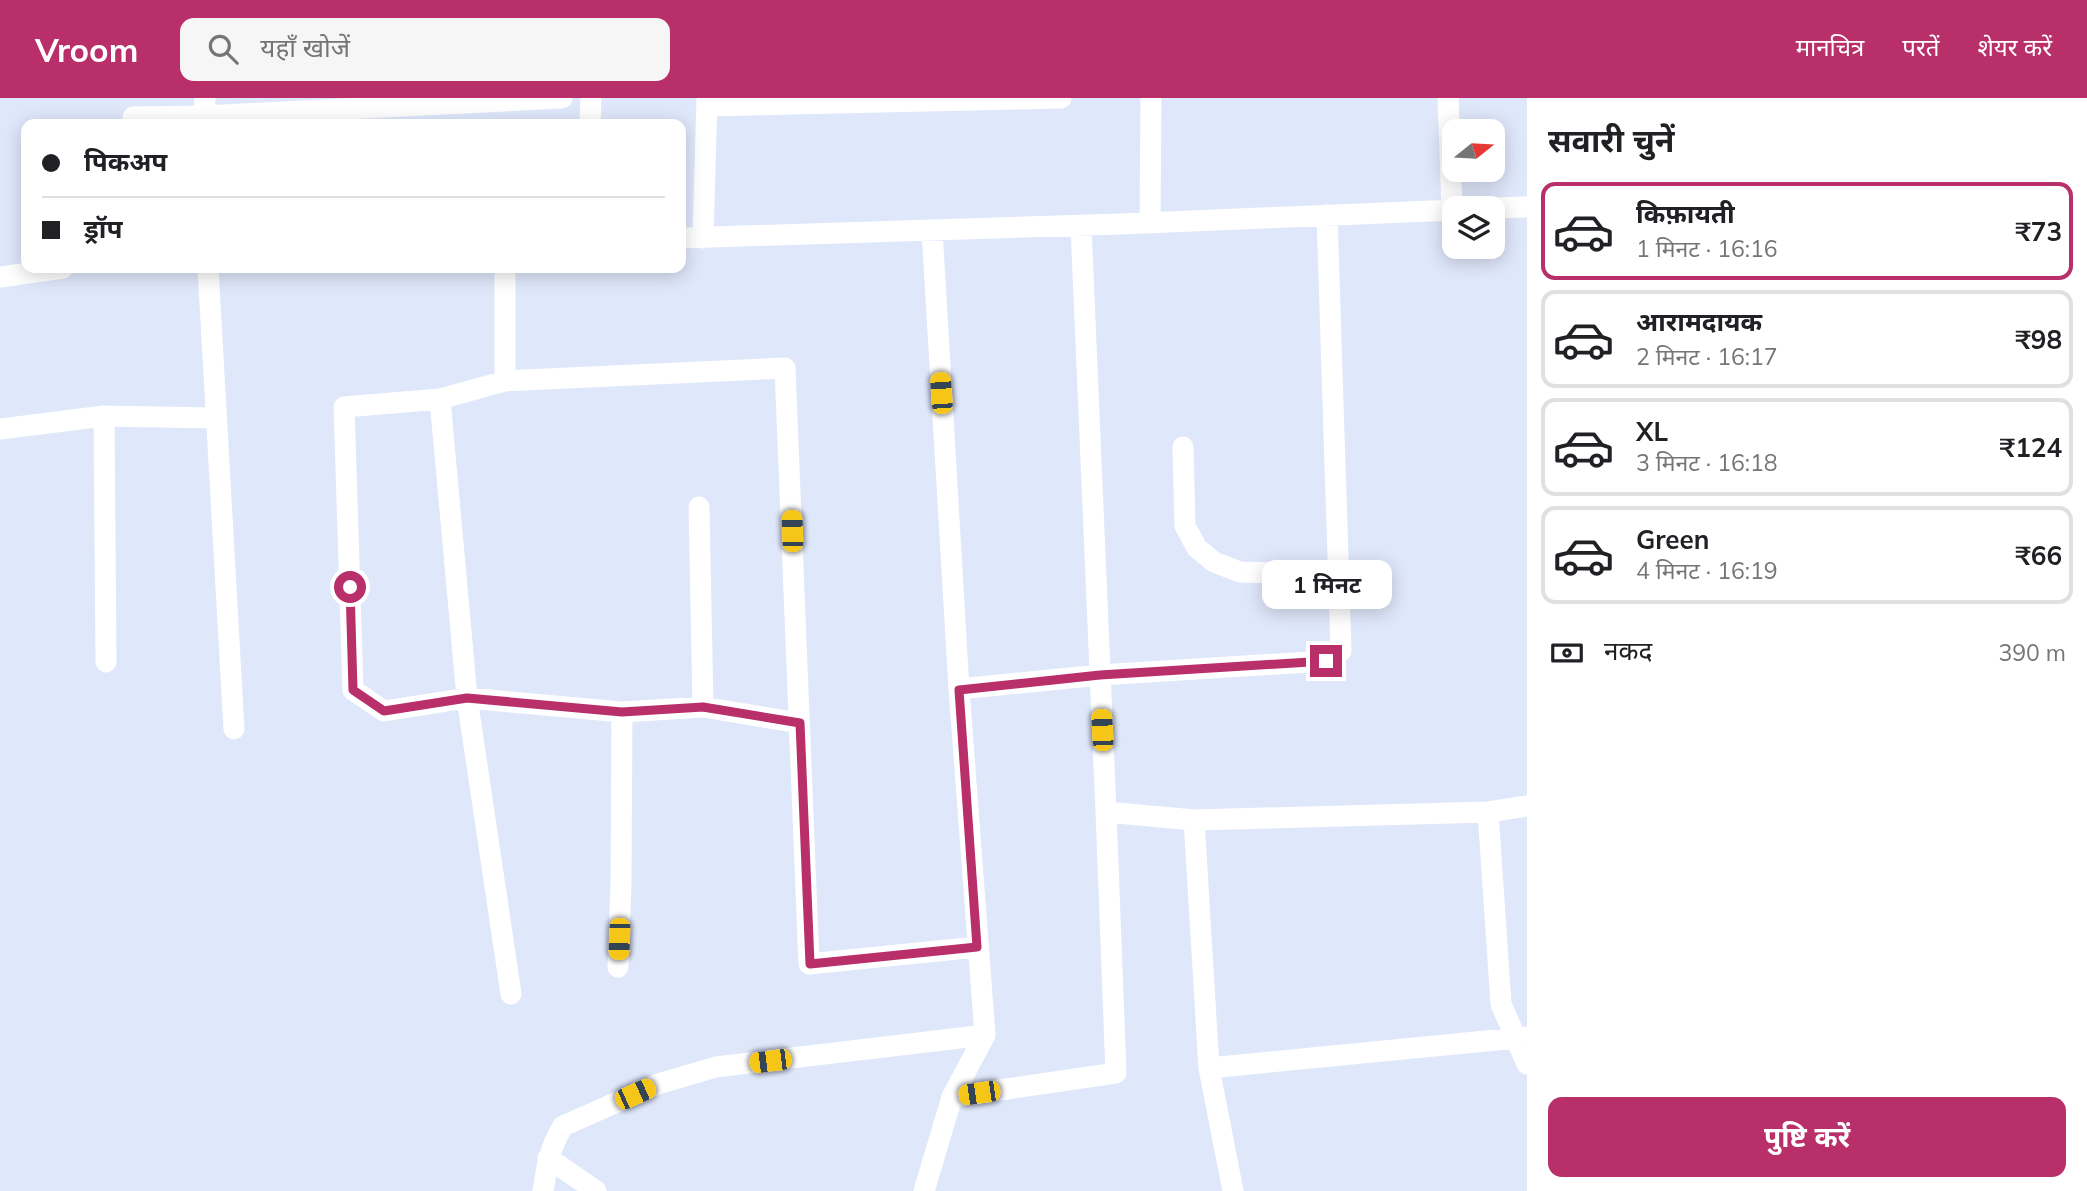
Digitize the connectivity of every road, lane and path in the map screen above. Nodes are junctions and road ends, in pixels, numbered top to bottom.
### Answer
1 (562, 98) edge
2 (591, 98) edge
3 (1055, 98) edge
4 (1061, 98) edge
5 (1151, 98) edge
6 (1448, 98) edge
7 (836, 101) edge
8 (707, 102) edge
9 (204, 107) edge
10 (133, 119) edge
11 (590, 119) edge
12 (1452, 196) edge
13 (1527, 207) edge
14 (1505, 208) edge
15 (1442, 210) edge
16 (1327, 215) junction
17 (1150, 223) junction
18 (1081, 226) junction
19 (932, 230) junction
20 (686, 238) edge
21 (703, 238) junction
22 (28, 273) edge
23 (208, 273) edge
24 (505, 273) edge
25 (0, 277) edge
26 (505, 381) junction
27 (440, 399) junction
28 (104, 416) junction
29 (215, 418) junction
30 (0, 429) edge
31 (1183, 447) dead end
32 (699, 507) dead end
33 (1338, 574) junction
34 (106, 662) dead end
35 (1100, 675) junction
36 (959, 690) junction
37 (467, 698) junction
38 (703, 707) junction
39 (622, 712) junction
40 (800, 723) junction
41 (234, 729) dead end
42 (1527, 806) edge
43 (1107, 812) junction
44 (1488, 812) junction
45 (1194, 820) junction
46 (977, 947) junction
47 (618, 967) dead end
48 (511, 994) dead end
49 (985, 1035) junction
50 (1522, 1038) edge
51 (1527, 1064) edge
52 (1209, 1068) junction
53 (952, 1097) junction
54 (548, 1158) junction
55 (543, 1191) edge
56 (596, 1191) edge
57 (924, 1191) edge
58 (1233, 1191) edge

1 - 9 street
2 - 11 street
3 - 4 street
3 - 7 street
5 - 17 street
6 - 12 street
7 - 8 street
8 - 21 street
9 - 10 street
13 - 14 street
15 - 16 street
16 - 17 street
16 - 33 street
17 - 18 street
18 - 19 street
18 - 35 street
19 - 21 street
19 - 36 street
20 - 21 street
22 - 25 street
23 - 29 street
24 - 26 street
26 - 27 street
26 - 40 street
27 - 37 street
27 - 37 street
28 - 29 street
28 - 30 street
28 - 34 street
29 - 41 street
31 - 33 street
32 - 38 street
33 - 35 street
35 - 36 street
35 - 43 street
36 - 46 street
37 - 39 street
37 - 48 street
38 - 39 street
38 - 40 street
39 - 47 street
40 - 46 street
42 - 44 street
43 - 45 street
43 - 53 street
44 - 45 street
44 - 50 street
45 - 52 street
46 - 49 street
49 - 53 street
49 - 54 street
50 - 51 street
50 - 52 street
52 - 58 street
53 - 57 street
54 - 55 street
54 - 56 street

